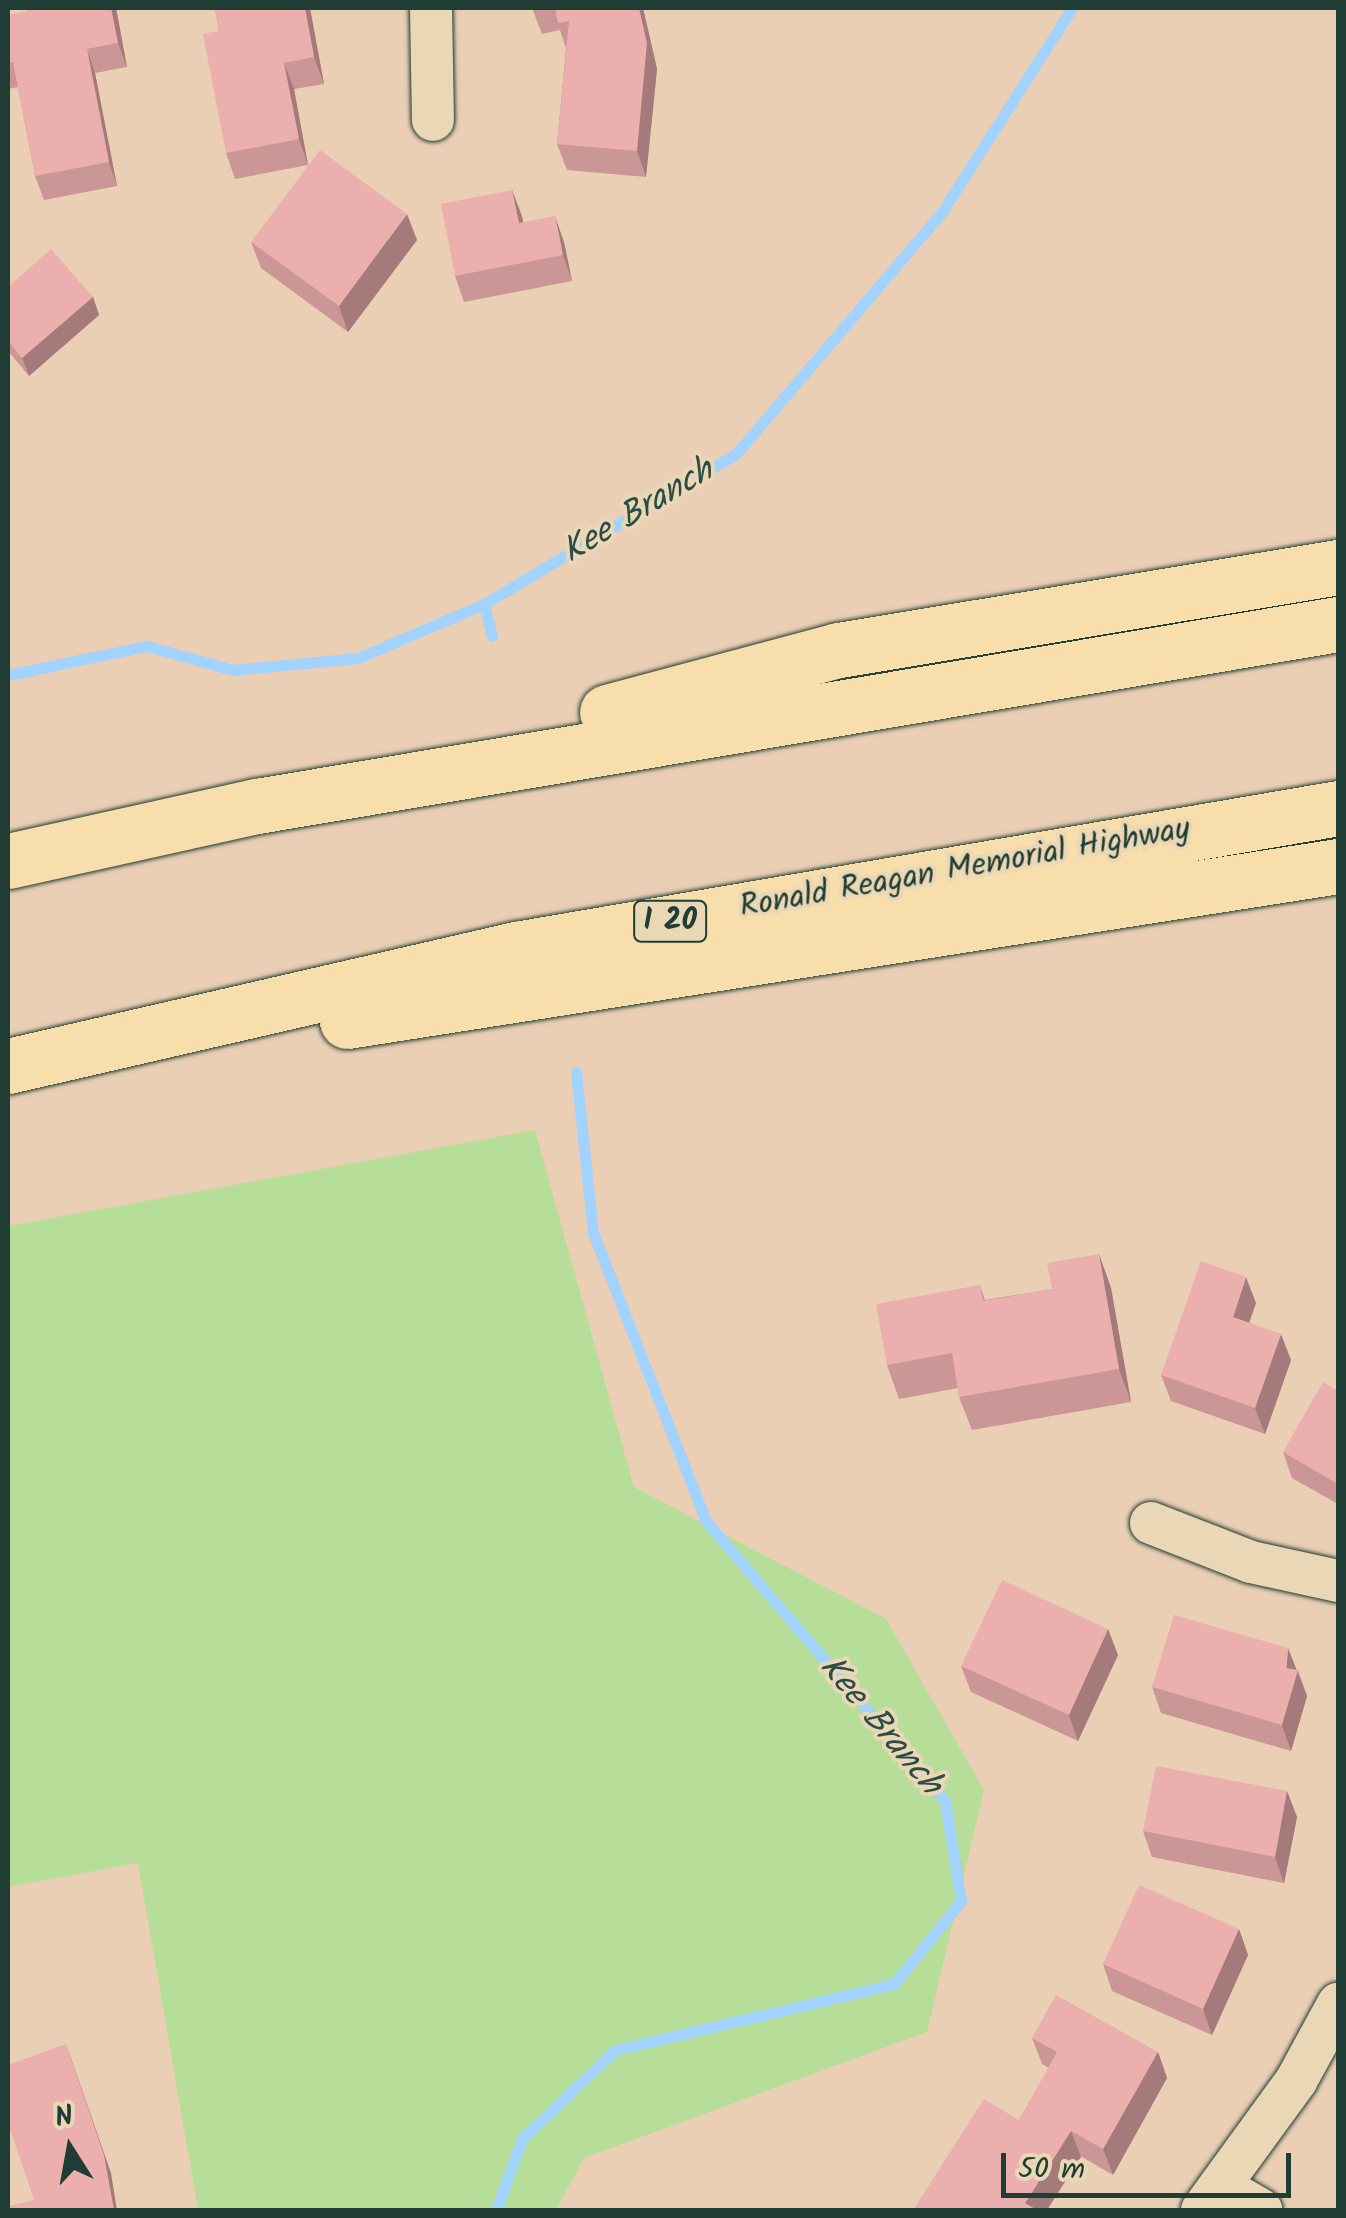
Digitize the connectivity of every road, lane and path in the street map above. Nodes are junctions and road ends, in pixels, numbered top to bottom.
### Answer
1 (431, 8) edge
2 (433, 120) dead end
3 (1338, 566) edge
4 (1338, 624) edge
5 (257, 806) junction
6 (1338, 808) edge
7 (8, 861) edge
8 (1338, 866) edge
9 (8, 1067) edge
10 (1151, 1523) dead end
11 (1338, 1581) edge
12 (1338, 2004) edge
13 (1211, 2198) edge
14 (1260, 2210) edge

1 - 2 street
3 - 5 highway
4 - 5 highway
5 - 7 highway
6 - 9 highway, Ronald Reagan Memorial Highway / I 20
8 - 9 highway
10 - 11 street
12 - 13 street
13 - 14 street

